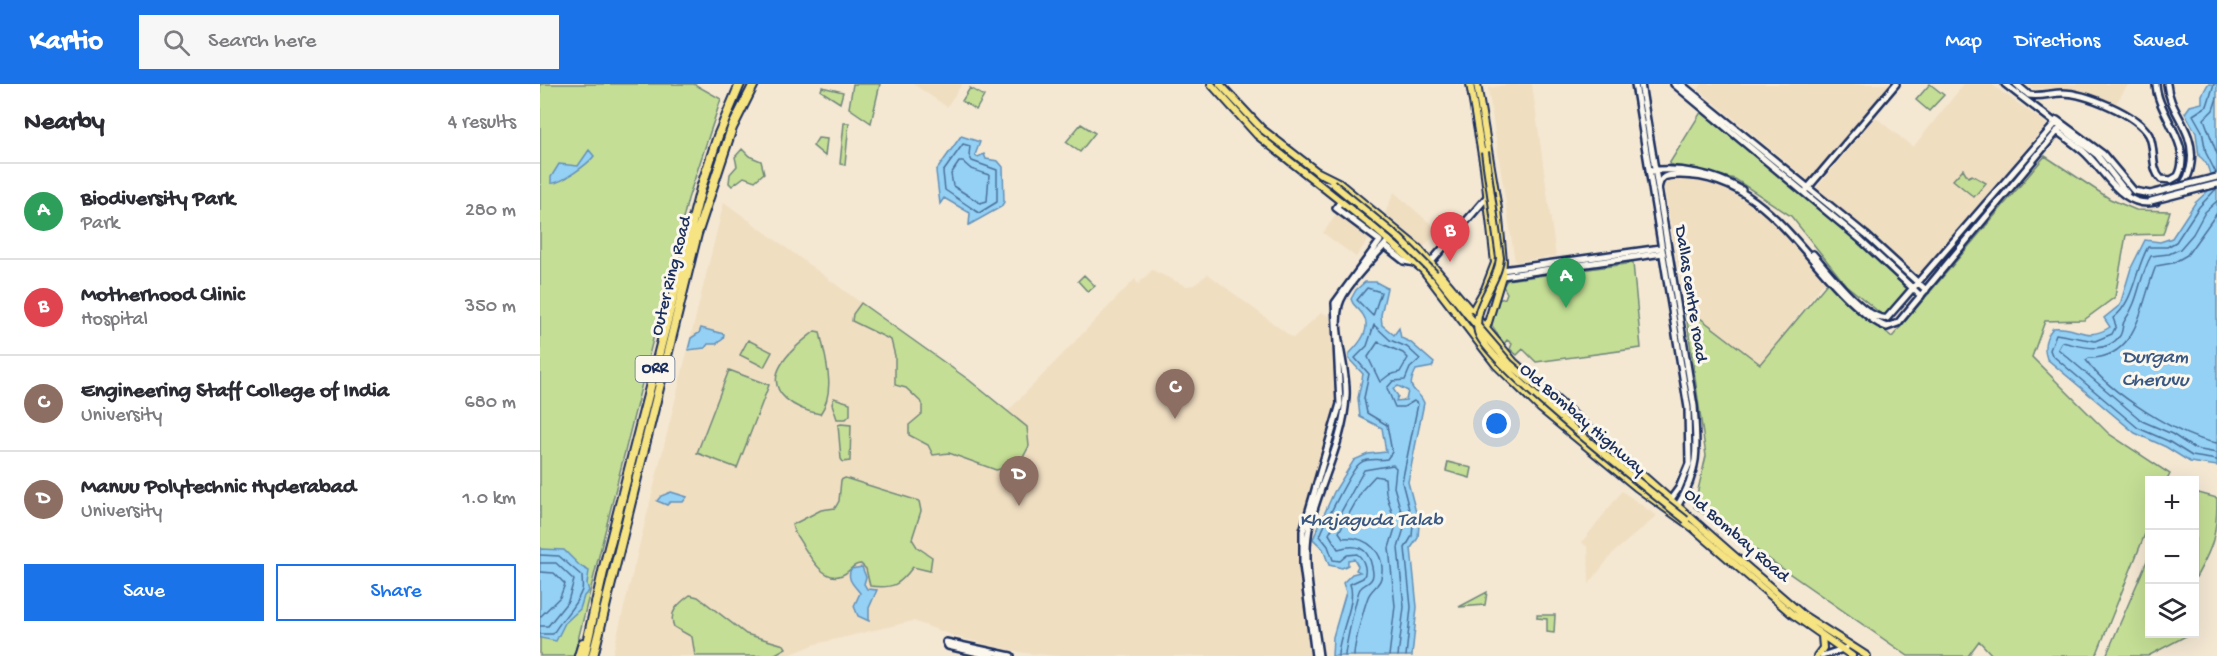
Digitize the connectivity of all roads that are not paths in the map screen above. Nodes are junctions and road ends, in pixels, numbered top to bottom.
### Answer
1 (744, 84) edge
2 (754, 84) edge
3 (1211, 84) edge
4 (1220, 84) edge
5 (1470, 84) edge
6 (1477, 84) edge
7 (1635, 84) edge
8 (1641, 84) edge
9 (1674, 84) edge
10 (1681, 84) edge
11 (1896, 84) edge
12 (2006, 84) edge
13 (2016, 84) edge
14 (2156, 84) edge
15 (2168, 84) edge
16 (741, 95) junction
17 (2030, 95) junction
18 (729, 108) junction
19 (740, 111) junction
20 (2057, 128) junction
21 (1479, 140) junction
22 (1651, 170) junction
23 (1317, 171) junction
24 (2217, 177) edge
25 (2161, 179) junction
26 (2170, 180) junction
27 (2217, 184) edge
28 (1658, 190) junction
29 (1806, 190) junction
30 (2169, 191) dead end
31 (1487, 197) junction
32 (2150, 197) junction
33 (1341, 201) junction
34 (2159, 201) junction
35 (1387, 243) junction
36 (1667, 250) junction
37 (1660, 251) junction
38 (1431, 262) junction
39 (1437, 269) junction
40 (1502, 273) junction
41 (1428, 276) junction
42 (1918, 283) junction
43 (1913, 289) junction
44 (1926, 290) junction
45 (1921, 296) junction
46 (1462, 297) junction
47 (1477, 304) junction
48 (1491, 312) junction
49 (1465, 321) junction
50 (1486, 326) junction
51 (1491, 335) junction
52 (1475, 338) junction
53 (1593, 430) junction
54 (1613, 450) junction
55 (1604, 460) junction
56 (1684, 479) junction
57 (1690, 483) junction
58 (1671, 499) junction
59 (1678, 505) junction
60 (1693, 528) junction
61 (592, 616) junction
62 (1822, 636) junction
63 (947, 643) dead end
64 (967, 651) edge
65 (1842, 651) edge
66 (1852, 654) edge
67 (579, 656) edge
68 (584, 656) edge
69 (596, 656) edge
70 (992, 656) edge
71 (1011, 656) edge
72 (1317, 656) edge
73 (1817, 656) edge
74 (1822, 656) edge
75 (1867, 656) edge

1 - 16 highway
1 - 18 highway, Outer Ring Road / ORR
2 - 19 highway, Outer Ring Road / ORR
3 - 33 main road, Old Bombay Highway
4 - 23 main road
5 - 21 main road
6 - 40 main road
7 - 22 street, Dallas centre road
8 - 22 street, Dallas centre road
9 - 29 street
10 - 29 street
11 - 29 street
12 - 20 street
13 - 17 street
14 - 26 street
15 - 34 street
16 - 18 highway
16 - 19 highway
17 - 25 street
17 - 32 street
18 - 61 highway, Outer Ring Road / ORR
19 - 69 highway, Outer Ring Road / ORR
20 - 32 street
20 - 34 street
20 - 42 street
20 - 44 street
21 - 31 main road
21 - 60 main road, bridge
22 - 28 street, Dallas centre road
22 - 37 street, Dallas centre road
22 - 43 street
23 - 38 main road, Old Bombay Road
23 - 53 main road, bridge
24 - 32 street, bridge
25 - 26 street
25 - 34 street
26 - 30 street
27 - 32 street, bridge
28 - 36 street, Dallas centre road
28 - 45 street
29 - 42 street
29 - 43 street
31 - 38 street
31 - 47 main road
33 - 35 main road, Old Bombay Highway
33 - 72 street
35 - 41 main road, Old Bombay Highway
35 - 72 street
36 - 37 street
36 - 57 street, Dallas centre road
37 - 40 street
37 - 56 street, Dallas centre road
38 - 39 main road, Old Bombay Road
39 - 41 main road
39 - 46 main road, Old Bombay Road
40 - 48 main road
41 - 49 main road, Old Bombay Highway
42 - 43 street
42 - 44 street
43 - 45 street
44 - 45 street
46 - 47 main road, Old Bombay Road
46 - 47 main road
47 - 48 main road
47 - 50 main road, Old Bombay Road
48 - 50 main road
49 - 50 main road
49 - 52 main road, Old Bombay Highway
50 - 51 main road, Old Bombay Road
51 - 52 main road
51 - 53 main road, Old Bombay Road
52 - 55 main road, Old Bombay Highway
53 - 54 main road, Old Bombay Road
54 - 55 main road
54 - 58 main road, Old Bombay Road
55 - 60 main road, Old Bombay Highway
56 - 57 street
56 - 58 street, Dallas centre road
57 - 59 street, Dallas centre road
58 - 59 main road, Old Bombay Road
59 - 65 main road, Old Bombay Road
60 - 62 main road, Old Bombay Highway
61 - 67 highway, ORR
61 - 68 highway, Outer Ring Road / ORR
62 - 65 main road, Old Bombay Highway
62 - 73 main road
63 - 64 street
64 - 70 street
64 - 71 street
65 - 66 main road, Old Bombay Road
65 - 74 street
66 - 75 main road, Old Bombay Road

